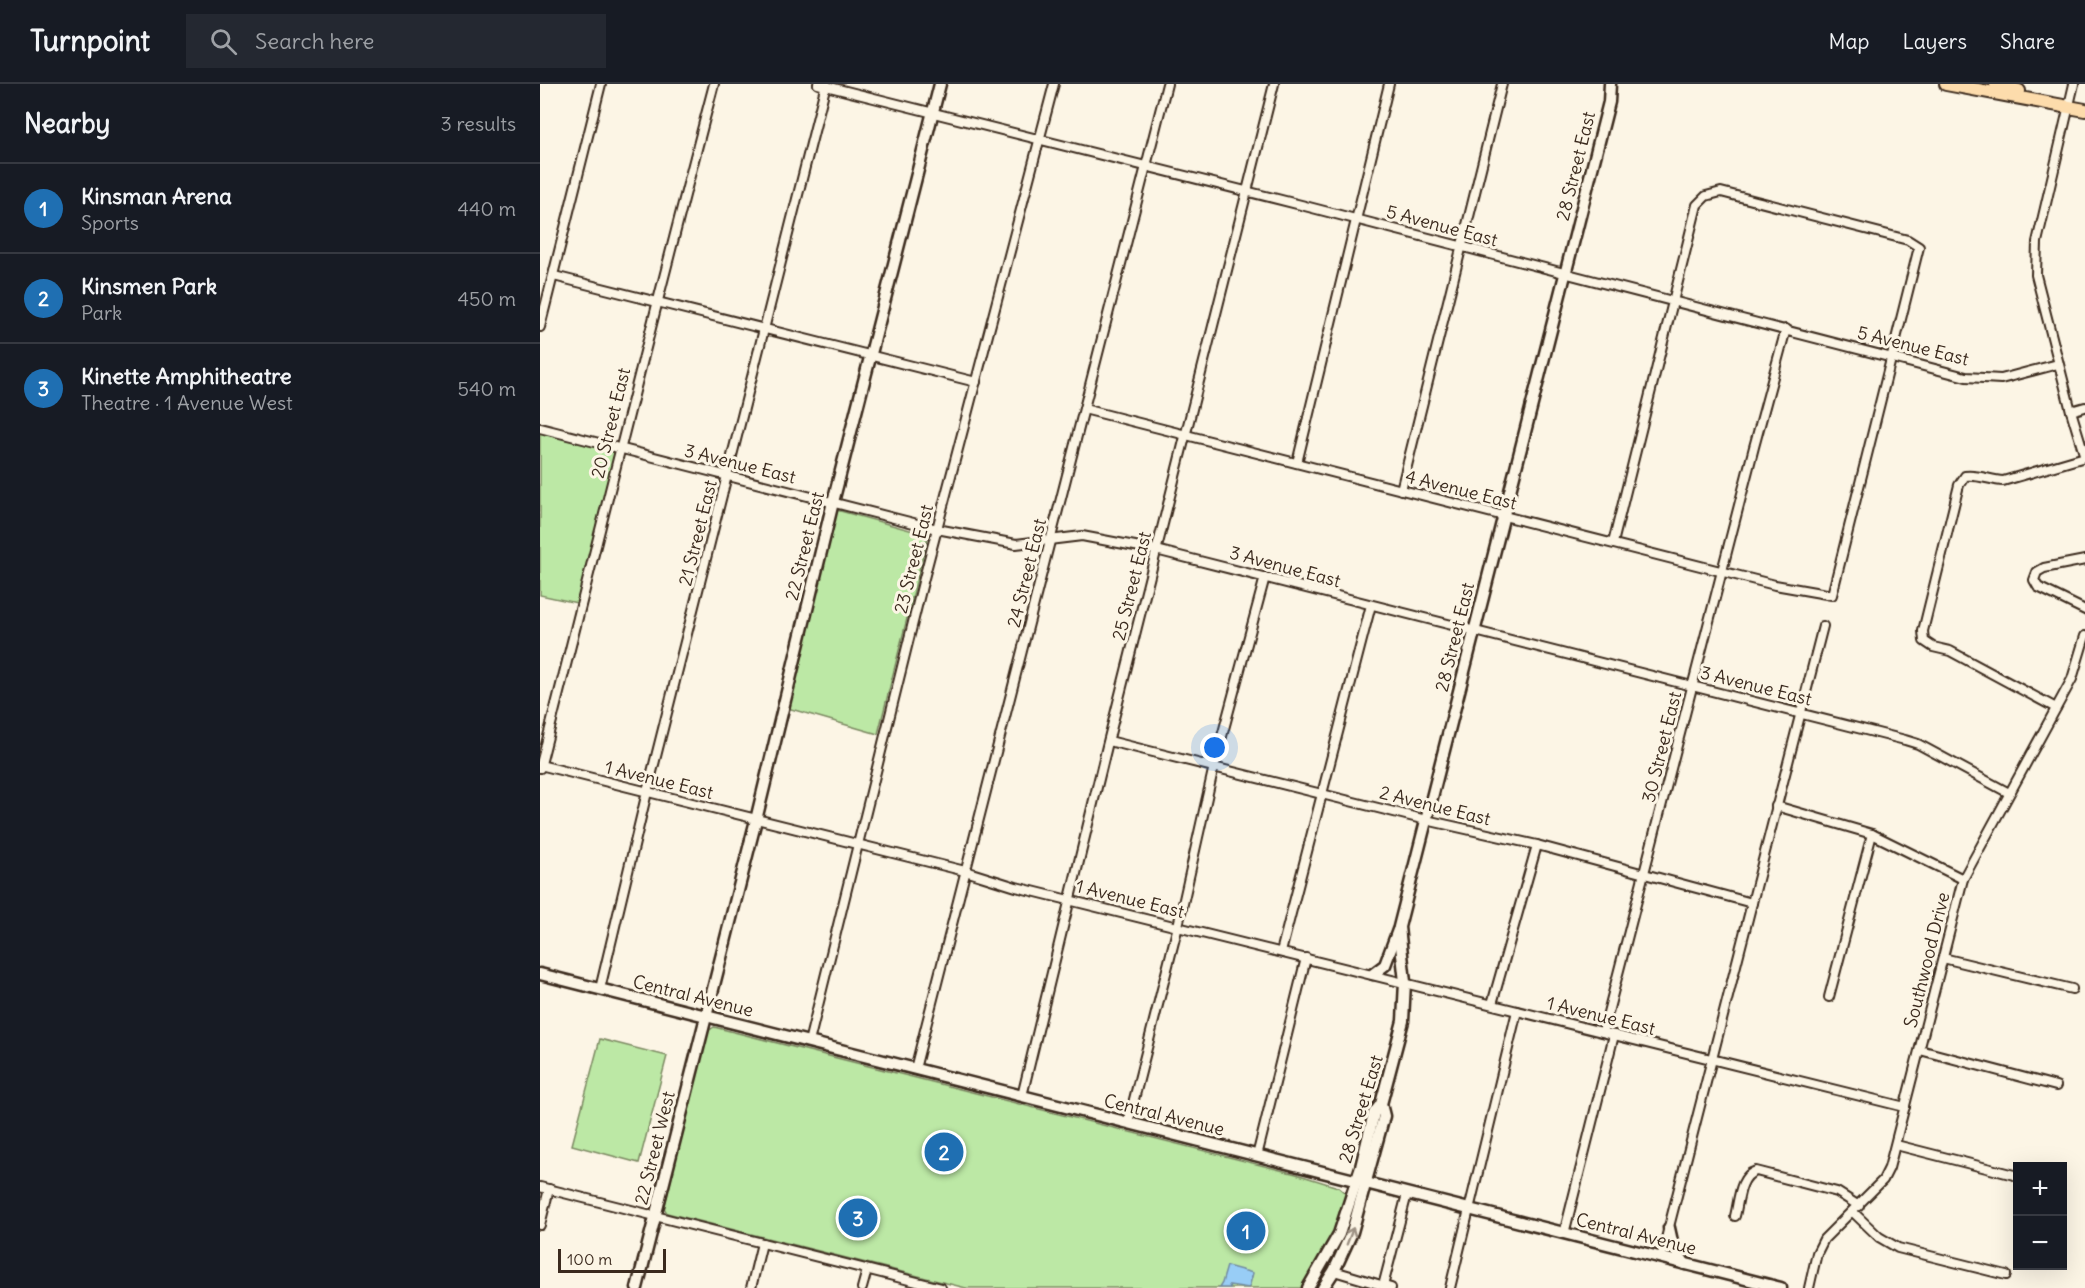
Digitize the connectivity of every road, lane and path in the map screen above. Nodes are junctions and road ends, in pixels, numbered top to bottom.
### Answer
1 (601, 84) edge
2 (714, 84) edge
3 (940, 84) edge
4 (1054, 84) edge
5 (1167, 84) edge
6 (1274, 84) edge
7 (1389, 84) edge
8 (1502, 84) edge
9 (1610, 84) edge
10 (1619, 84) edge
11 (1946, 84) edge
12 (1996, 84) edge
13 (2074, 84) edge
14 (824, 85) edge
15 (1609, 102) junction
16 (2068, 107) junction
17 (2085, 111) edge
18 (933, 112) junction
19 (1040, 139) junction
20 (1147, 166) junction
21 (1248, 192) junction
22 (1358, 219) junction
23 (1462, 246) junction
24 (1566, 273) junction
25 (554, 276) junction
26 (656, 301) junction
27 (1672, 301) junction
28 (540, 327) edge
29 (1786, 329) junction
30 (765, 330) junction
31 (871, 356) junction
32 (1890, 356) junction
33 (2058, 364) junction
34 (976, 382) junction
35 (2085, 407) edge
36 (1084, 409) junction
37 (2071, 411) junction
38 (540, 429) edge
39 (1185, 434) junction
40 (620, 448) junction
41 (2085, 457) edge
42 (1297, 463) junction
43 (729, 476) junction
44 (1401, 490) junction
45 (833, 502) junction
46 (1504, 516) junction
47 (937, 529) junction
48 (1051, 540) junction
49 (1613, 543) junction
50 (1156, 550) junction
51 (2085, 560) edge
52 (1723, 571) junction
53 (1265, 577) junction
54 (1371, 605) junction
55 (2085, 610) edge
56 (1823, 626) dead end
57 (1474, 632) junction
58 (2085, 636) edge
59 (1693, 686) junction
60 (2056, 708) junction
61 (1801, 713) junction
62 (1109, 741) junction
63 (540, 766) edge
64 (1214, 766) junction
65 (647, 792) junction
66 (2009, 793) junction
67 (1323, 795) junction
68 (1776, 806) junction
69 (756, 820) junction
70 (1426, 820) junction
71 (1872, 834) junction
72 (859, 844) junction
73 (1537, 846) junction
74 (966, 871) junction
75 (1645, 874) junction
76 (1963, 879) junction
77 (1070, 900) junction
78 (1752, 903) junction
79 (1178, 926) junction
80 (1399, 927) junction
81 (1281, 952) junction
82 (1305, 958) junction
83 (1943, 958) junction
84 (540, 974) edge
85 (1373, 974) junction
86 (1405, 982) junction
87 (2072, 988) dead end
88 (600, 989) junction
89 (1829, 997) dead end
90 (1492, 1004) junction
91 (1516, 1011) junction
92 (705, 1017) junction
93 (1603, 1032) junction
94 (1614, 1035) junction
95 (809, 1042) junction
96 (1920, 1050) junction
97 (1713, 1059) junction
98 (915, 1069) junction
99 (2056, 1086) dead end
100 (1022, 1096) junction
101 (1905, 1107) junction
102 (1128, 1124) junction
103 (1896, 1145) junction
104 (1257, 1156) junction
105 (2013, 1175) edge
106 (1361, 1182) junction
107 (540, 1187) edge
108 (549, 1189) junction
109 (1407, 1194) junction
110 (1468, 1209) junction
111 (1856, 1209) junction
112 (654, 1216) junction
113 (1735, 1216) dead end
114 (540, 1225) edge
115 (1669, 1228) junction
116 (1564, 1233) junction
117 (762, 1244) junction
118 (1661, 1258) junction
119 (1685, 1264) junction
120 (867, 1270) junction
121 (1334, 1270) junction
122 (2006, 1275) dead end
123 (1387, 1287) edge
124 (637, 1288) edge
125 (751, 1288) edge
126 (862, 1288) edge
127 (941, 1288) edge
128 (1308, 1288) edge
129 (1323, 1288) edge
130 (1450, 1288) edge
131 (1781, 1288) edge
132 (1809, 1288) edge

1 - 25 street
2 - 26 street, 20 Street East
3 - 18 street, 22 Street East
4 - 19 street, 23 Street East
5 - 20 street, 24 Street East
6 - 21 street, 25 Street East
7 - 22 street
8 - 23 street
9 - 15 street, 28 Street East
10 - 15 street, 28 Street East
11 - 16 main road
12 - 16 main road
13 - 16 street
14 - 18 street, 5 Avenue East
14 - 30 street, 21 Street East
15 - 24 street, 28 Street East
16 - 17 main road
16 - 33 street
18 - 19 street, 5 Avenue East
18 - 31 street, 22 Street East
19 - 20 street, 5 Avenue East
19 - 34 street, 23 Street East
20 - 21 street, 5 Avenue East
20 - 36 street, 24 Street East
21 - 22 street, 5 Avenue East
21 - 39 street, 25 Street East
22 - 23 street, 5 Avenue East
22 - 42 street
23 - 24 street, 5 Avenue East
23 - 44 street
24 - 27 street, 5 Avenue East
24 - 46 street, 28 Street East
25 - 26 street
25 - 28 street
26 - 30 street
26 - 40 street, 20 Street East
27 - 29 street, 5 Avenue East
27 - 32 street
27 - 49 street
29 - 32 street, 5 Avenue East
29 - 52 street, 30 Street East
30 - 31 street
30 - 43 street, 21 Street East
31 - 34 street
31 - 45 street, 22 Street East
32 - 33 street, 5 Avenue East
32 - 52 street, 4 Avenue East
33 - 37 street
34 - 47 street, 23 Street East
35 - 37 street
36 - 39 street, 4 Avenue East
36 - 48 street, 24 Street East
37 - 41 street
38 - 40 street, 3 Avenue East
39 - 42 street, 4 Avenue East
39 - 50 street, 25 Street East
40 - 43 street, 3 Avenue East
40 - 63 street, 20 Street East
41 - 60 street
42 - 44 street, 4 Avenue East
43 - 45 street, 3 Avenue East
43 - 65 street, 21 Street East
44 - 46 street, 4 Avenue East
45 - 47 street, 3 Avenue East
45 - 69 street, 22 Street East
46 - 49 street, 4 Avenue East
46 - 57 street, 28 Street East
47 - 48 street, 3 Avenue East
47 - 72 street, 23 Street East
48 - 50 street, 3 Avenue East
48 - 74 street, 24 Street East
49 - 52 street, 4 Avenue East
50 - 53 street, 3 Avenue East
50 - 62 street, 25 Street East
51 - 55 street
52 - 59 street, 30 Street East
53 - 54 street, 3 Avenue East
53 - 64 street
54 - 57 street, 3 Avenue East
54 - 67 street
56 - 61 street
57 - 59 street, 3 Avenue East
57 - 70 street, 28 Street East
58 - 60 street, Southwood Drive
59 - 61 street, 3 Avenue East
59 - 75 street, 30 Street East
60 - 66 street, Southwood Drive
61 - 66 street, 3 Avenue East
61 - 68 street
62 - 64 street, 2 Avenue East
62 - 77 street, 25 Street East
63 - 65 street, 1 Avenue East
64 - 67 street, 2 Avenue East
64 - 79 street
65 - 69 street, 1 Avenue East
65 - 88 street, 21 Street East
66 - 76 street, Southwood Drive
67 - 70 street, 2 Avenue East
67 - 81 street
68 - 71 street
68 - 78 street
69 - 72 street, 1 Avenue East
69 - 92 street, 22 Street East
70 - 73 street, 2 Avenue East
70 - 80 street, 28 Street East
71 - 76 street
71 - 89 street
72 - 74 street, 1 Avenue East
72 - 95 street, 23 Street East
73 - 75 street, 2 Avenue East
73 - 90 street
74 - 77 street, 1 Avenue East
74 - 98 street, 24 Street East
75 - 78 street, 2 Avenue East
75 - 93 street, 30 Street East
76 - 83 street, Southwood Drive
77 - 79 street, 1 Avenue East
77 - 100 street, 25 Street East
78 - 97 street
79 - 81 street, 1 Avenue East
79 - 102 street
80 - 85 street
80 - 86 street, 28 Street East
81 - 82 street, 1 Avenue East
82 - 85 street, 1 Avenue East
82 - 104 street
83 - 87 street
83 - 96 street, Southwood Drive
84 - 88 street, Central Avenue
85 - 86 street, 1 Avenue East
86 - 90 street, 1 Avenue East
86 - 106 street, 28 Street East
88 - 92 street, Central Avenue
90 - 91 street, 1 Avenue East
91 - 93 street, 1 Avenue East
91 - 110 street
92 - 95 street, Central Avenue
92 - 112 street, 22 Street West
93 - 94 street, 1 Avenue East
94 - 97 street, 1 Avenue East
94 - 116 street
95 - 98 street, Central Avenue
96 - 99 street
96 - 101 street, Southwood Drive
97 - 101 street, 1 Avenue East
97 - 115 street
98 - 100 street, Central Avenue
100 - 102 street, Central Avenue
101 - 103 street, Southwood Drive
102 - 104 street, Central Avenue
103 - 105 street
103 - 111 street, Southwood Drive
104 - 106 street, Central Avenue
106 - 109 street, Central Avenue
121 -> 106 street
106 - 128 street
107 - 108 street
108 - 112 street
108 - 114 street
109 - 110 street, Central Avenue
109 - 123 street
110 - 116 street, Central Avenue
110 - 130 street
111 - 113 street
111 - 122 street
111 - 132 street, Southwood Drive
112 - 117 street
112 - 124 street, 22 Street West
115 - 118 street
115 - 119 street
116 - 118 street, Central Avenue
117 - 120 street
117 - 125 street
118 - 119 street, Central Avenue
119 - 131 street, Central Avenue
120 - 126 street
120 - 127 street
121 - 123 street
121 - 129 street

